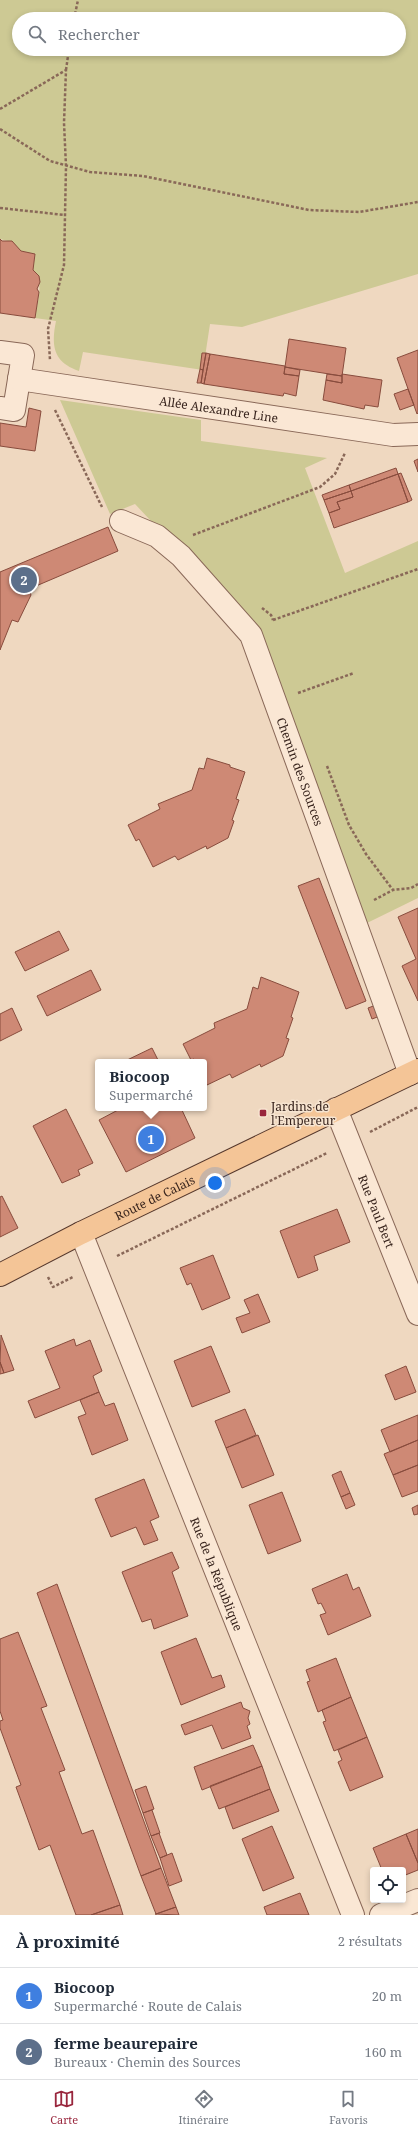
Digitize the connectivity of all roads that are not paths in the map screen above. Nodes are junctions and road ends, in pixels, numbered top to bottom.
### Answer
1 (0, 352) edge
2 (19, 379) junction
3 (0, 408) edge
4 (418, 434) edge
5 (122, 521) road end
6 (414, 1072) edge
7 (336, 1109) junction
8 (81, 1233) junction
9 (0, 1275) edge
10 (418, 1314) edge
11 (418, 1900) edge
12 (353, 1915) edge
13 (381, 1915) edge

1 - 2 street
2 - 3 street
2 - 4 street, Allée Alexandre Line
5 - 6 street, Chemin des Sources
6 - 7 main road, Route de Calais
7 - 8 main road, Route de Calais
7 - 10 street, Rue Paul Bert
8 - 9 main road, Route de Calais
8 - 12 street, Rue de la République
11 - 13 street

